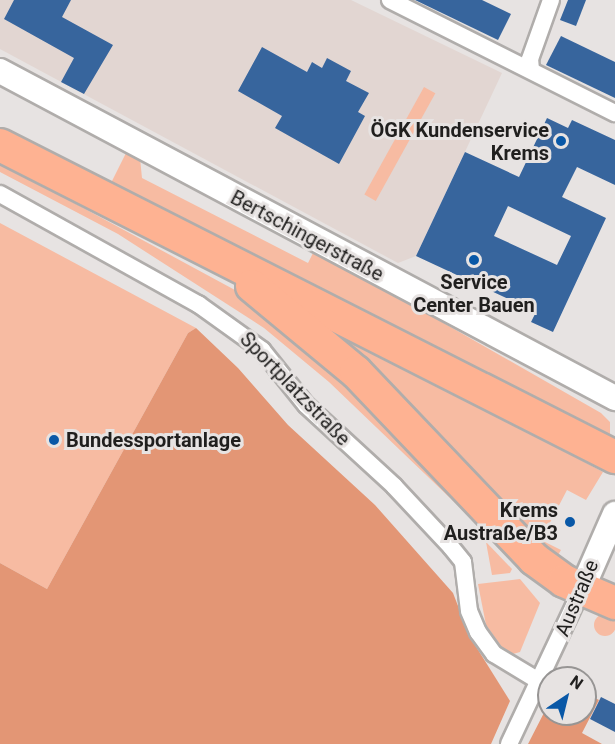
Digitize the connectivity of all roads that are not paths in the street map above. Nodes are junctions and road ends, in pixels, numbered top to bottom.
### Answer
1 (390, 0) edge
2 (551, 0) edge
3 (531, 70) junction
4 (0, 71) edge
5 (615, 113) edge
6 (0, 145) edge
7 (0, 194) edge
8 (194, 241) junction
9 (615, 398) edge
10 (615, 458) edge
11 (615, 514) edge
12 (582, 589) junction
13 (615, 603) edge
14 (545, 666) edge
15 (537, 680) edge
16 (537, 683) edge
17 (509, 744) edge

1 - 3 street
2 - 3 street
3 - 5 street
4 - 9 street, Bertschingerstraße
6 - 8 highway
7 - 15 street, Sportplatzstraße
8 - 10 highway
8 - 12 highway
11 - 12 street, Austraße
12 - 13 highway
12 - 14 street, Austraße
16 - 17 street, Austraße

